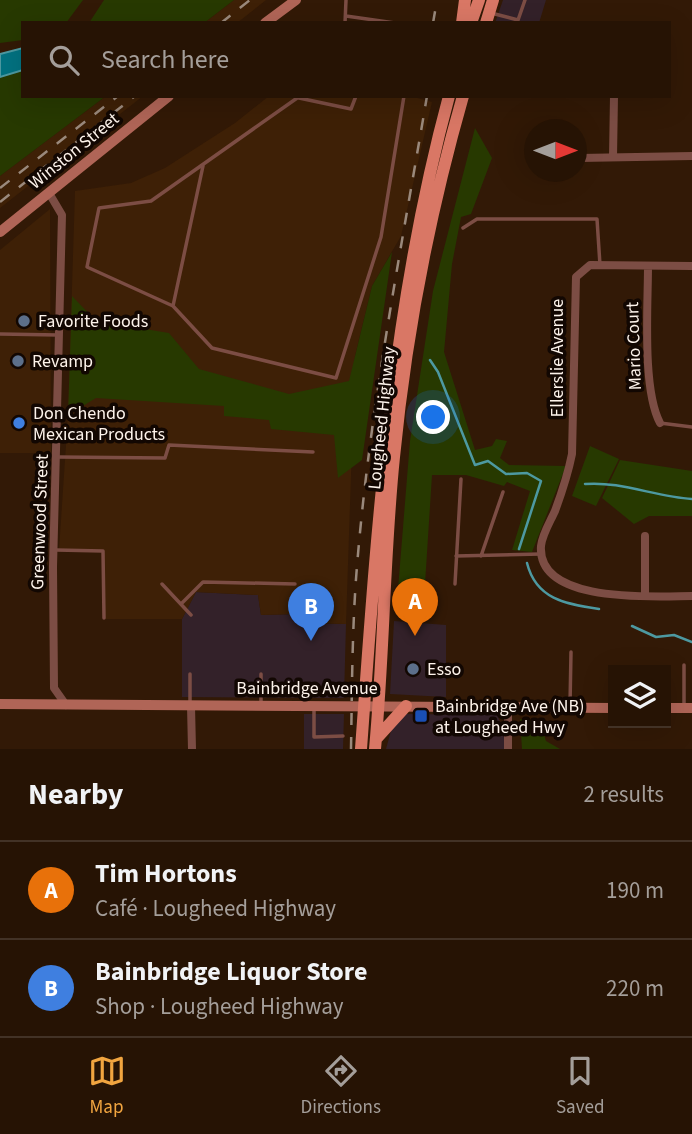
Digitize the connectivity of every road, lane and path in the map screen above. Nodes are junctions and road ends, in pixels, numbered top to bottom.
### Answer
1 (296, 0) edge
2 (346, 0) edge
3 (479, 0) edge
4 (494, 0) edge
5 (525, 0) edge
6 (345, 16) junction
7 (487, 18) edge
8 (268, 21) edge
9 (345, 21) edge
10 (381, 21) edge
11 (472, 21) edge
12 (518, 21) edge
13 (167, 98) edge
14 (298, 98) edge
15 (303, 98) edge
16 (355, 98) edge
17 (404, 98) edge
18 (449, 98) edge
19 (463, 98) edge
20 (614, 98) edge
21 (692, 156) edge
22 (613, 157) junction
23 (587, 158) edge
24 (203, 164) junction
25 (49, 193) junction
26 (464, 228) dead end
27 (0, 232) edge
28 (600, 265) junction
29 (648, 266) junction
30 (692, 266) edge
31 (173, 306) junction
32 (0, 334) edge
33 (60, 335) junction
34 (660, 423) joint
35 (692, 427) edge
36 (313, 452) dead end
37 (58, 457) junction
38 (461, 479) dead end
39 (503, 492) dead end
40 (645, 536) dead end
41 (54, 550) junction
42 (542, 554) junction
43 (456, 556) junction
44 (481, 556) junction
45 (162, 584) dead end
46 (295, 584) dead end
47 (455, 584) dead end
48 (645, 596) junction
49 (692, 596) edge
50 (181, 604) junction
51 (191, 615) dead end
52 (104, 618) dead end
53 (571, 652) dead end
54 (684, 665) dead end
55 (190, 674) dead end
56 (261, 674) dead end
57 (54, 688) junction
58 (0, 705) edge
59 (43, 705) junction
60 (66, 705) junction
61 (314, 705) junction
62 (364, 705) junction
63 (379, 705) junction
64 (191, 706) junction
65 (261, 706) junction
66 (407, 706) junction
67 (508, 707) junction
68 (570, 707) junction
69 (608, 708) edge
70 (688, 709) edge
71 (344, 736) dead end
72 (376, 744) edge
73 (192, 749) edge
74 (361, 749) edge
75 (508, 749) edge

1 - 8 street
2 - 6 lane
3 - 11 main road
4 - 7 main road
5 - 12 lane
6 - 9 lane
6 - 10 lane
7 - 12 lane
13 - 25 street, Winston Street
14 - 24 lane
15 - 16 lane
17 - 31 lane
18 - 62 main road, Lougheed Highway
19 - 63 main road, Lougheed Highway
20 - 22 street
21 - 22 street
22 - 23 street
24 - 31 lane
24 - 31 lane
25 - 27 street, Winston Street
25 - 33 street, Greenwood Street
26 - 28 lane
28 - 29 street
28 - 42 street, Ellerslie Avenue
29 - 30 street
29 - 34 street, Mario Court
32 - 33 lane
33 - 37 street, Greenwood Street
34 - 35 lane
36 - 37 lane
37 - 41 street, Greenwood Street
38 - 43 lane
39 - 44 lane
40 - 48 street
41 - 52 lane
41 - 57 street, Greenwood Street
42 - 44 lane
42 - 48 street
43 - 44 lane
43 - 47 lane
45 - 50 lane
46 - 50 lane
48 - 49 street
50 - 51 lane
53 - 68 lane
54 - 70 lane
55 - 64 lane
56 - 65 lane
57 - 59 street
57 - 60 street
58 - 59 street, Bainbridge Avenue
59 - 60 street, Bainbridge Avenue
60 - 64 street, Bainbridge Avenue
61 - 62 street, Bainbridge Avenue
61 - 65 street, Bainbridge Avenue
61 - 71 lane
62 - 63 street, Bainbridge Avenue
62 - 74 main road, Lougheed Highway
63 - 66 street, Bainbridge Avenue
63 - 72 main road, Lougheed Highway
64 - 65 street, Bainbridge Avenue
64 - 73 street
66 - 67 street, Bainbridge Avenue
66 - 72 main road
67 - 68 street, Bainbridge Avenue
67 - 75 street
68 - 69 street, Bainbridge Avenue

